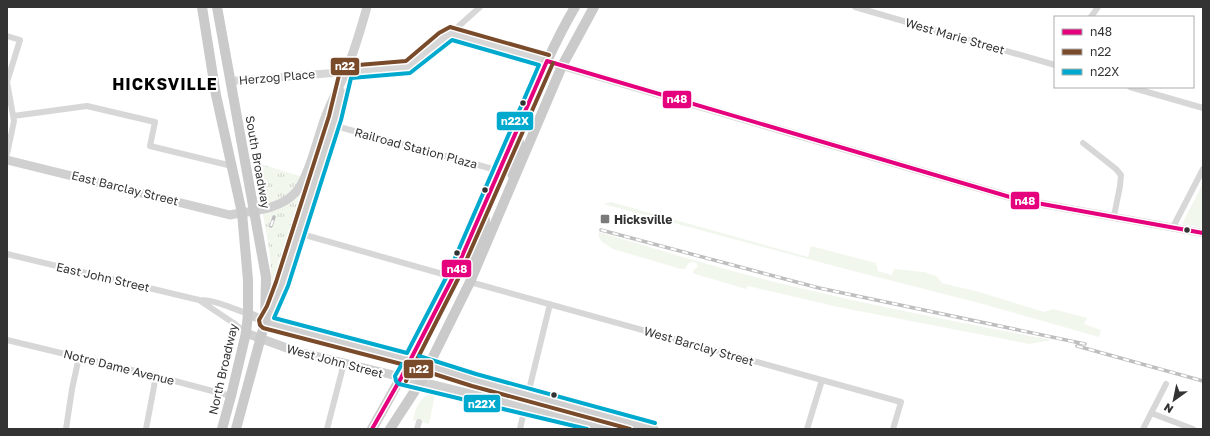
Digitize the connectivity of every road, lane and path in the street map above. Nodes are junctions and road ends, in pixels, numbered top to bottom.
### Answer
1 (202, 7) edge
2 (217, 7) edge
3 (367, 7) edge
4 (480, 7) edge
5 (574, 7) edge
6 (594, 7) edge
7 (855, 7) edge
8 (1098, 7) edge
9 (1092, 16) edge
10 (451, 33) junction
11 (7, 36) edge
12 (547, 61) junction
13 (1054, 65) edge
14 (562, 66) junction
15 (346, 72) junction
16 (231, 81) junction
17 (1133, 88) edge
18 (1203, 108) edge
19 (14, 116) junction
20 (333, 121) junction
21 (516, 133) junction
22 (1083, 143) dead end
23 (7, 154) edge
24 (7, 160) edge
25 (232, 166) junction
26 (1203, 169) edge
27 (500, 171) junction
28 (515, 175) junction
29 (482, 210) junction
30 (254, 211) junction
31 (242, 213) junction
32 (1114, 216) junction
33 (1173, 227) junction
34 (298, 233) junction
35 (1203, 233) edge
36 (7, 254) edge
37 (475, 271) junction
38 (453, 278) junction
39 (470, 282) junction
40 (199, 300) junction
41 (550, 304) junction
42 (248, 314) junction
43 (265, 322) junction
44 (246, 333) junction
45 (260, 339) junction
46 (7, 340) edge
47 (79, 357) junction
48 (411, 360) junction
49 (344, 363) junction
50 (428, 366) junction
51 (156, 376) junction
52 (401, 378) junction
53 (822, 380) junction
54 (420, 383) junction
55 (1166, 384) dead end
56 (528, 394) junction
57 (231, 396) junction
58 (525, 407) junction
59 (1151, 413) junction
60 (616, 420) junction
61 (419, 422) dead end
62 (66, 429) edge
63 (146, 429) edge
64 (222, 429) edge
65 (236, 429) edge
66 (327, 429) edge
67 (372, 429) edge
68 (390, 429) edge
69 (417, 429) edge
70 (520, 429) edge
71 (613, 429) edge
72 (654, 429) edge
73 (808, 429) edge
74 (893, 429) edge
75 (1143, 429) edge
76 (1193, 429) edge

1 - 25 main road, South Broadway
2 - 16 main road, South Broadway
3 - 15 main road
4 - 10 street
5 - 12 main road
6 - 14 main road
7 - 13 street, West Marie Street
8 - 9 street
10 - 12 street
10 - 15 street, Herzog Place
11 - 19 street
12 - 14 street
12 - 21 main road
14 - 28 main road
14 - 32 street
15 - 16 street, Herzog Place
15 - 20 main road
15 - 30 main road, East Barclay Street
16 - 30 main road, South Broadway
17 - 18 street
19 - 23 street
19 - 25 street
20 - 27 street, Railroad Station Plaza
20 - 34 main road
21 - 27 main road
21 - 28 main road
22 - 32 street
24 - 31 main road, East Barclay Street
25 - 31 main road, South Broadway
26 - 33 street
27 - 29 main road
28 - 37 main road
29 - 37 main road
29 - 38 main road
30 - 31 main road, East Barclay Street
30 - 43 main road, South Broadway
31 - 42 main road, South Broadway
32 - 33 street
33 - 35 street
34 - 38 street
34 - 43 main road
36 - 40 street, East John Street
37 - 39 main road
38 - 48 main road
39 - 41 street, West Barclay Street
39 - 50 main road
40 - 42 street, East John Street
40 - 44 street, East John Street
41 - 53 street, West Barclay Street
41 - 56 street
42 - 43 main road, West John Street
42 - 44 main road, North Broadway
43 - 45 main road
43 - 48 main road, West John Street
44 - 45 main road, West John Street
44 - 57 main road, North Broadway
45 - 49 main road, West John Street
45 - 65 main road
46 - 47 street, Notre Dame Avenue
47 - 51 street, Notre Dame Avenue
47 - 62 street
48 - 50 main road, West John Street
48 - 52 main road
49 - 52 main road, West John Street
49 - 66 street
50 - 54 main road
50 - 56 main road, West John Street
51 - 57 street, Notre Dame Avenue
51 - 63 street
52 - 54 main road, West John Street
52 - 67 main road
53 - 73 street
53 - 74 street, West Barclay Street
54 - 58 main road, West John Street
54 - 68 main road
55 - 59 street
56 - 60 main road, West John Street
57 - 64 main road, North Broadway
58 - 70 street
58 - 71 main road, West John Street
59 - 75 street
59 - 76 street
60 - 71 street
60 - 72 main road, West John Street
61 - 69 street

